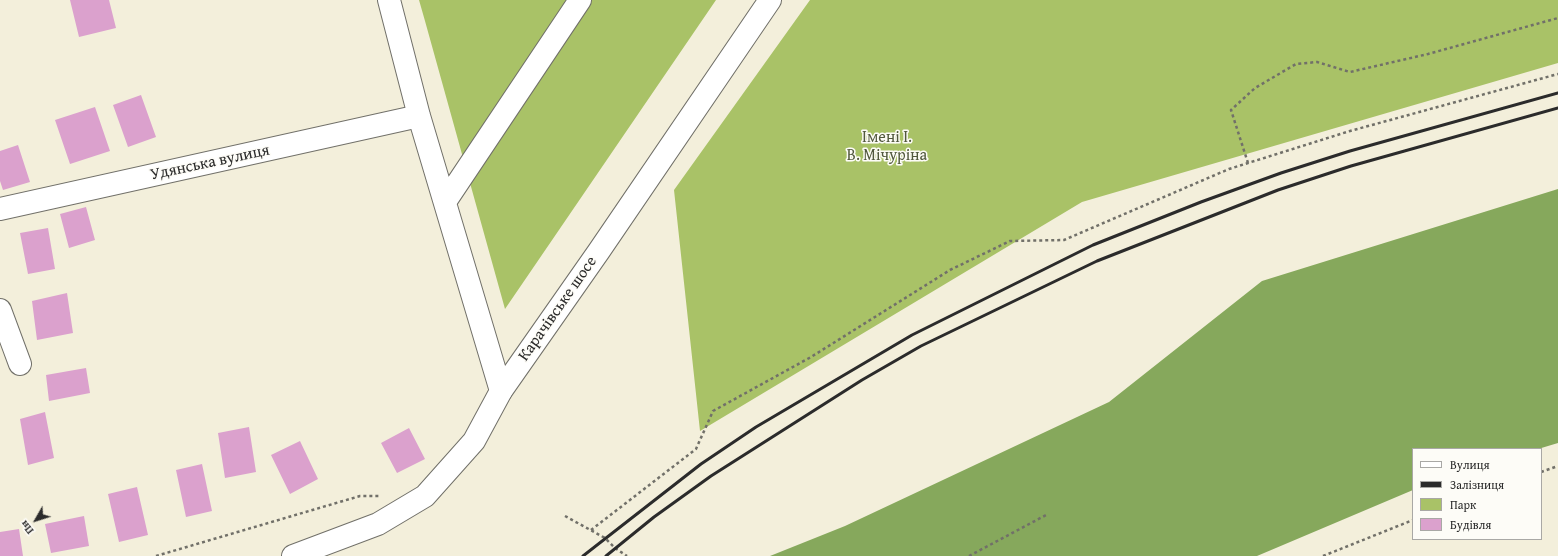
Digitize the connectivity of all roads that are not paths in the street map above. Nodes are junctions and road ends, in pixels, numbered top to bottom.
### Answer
1 (389, 0) edge
2 (580, 0) edge
3 (770, 0) edge
4 (419, 116) junction
5 (445, 202) junction
6 (0, 209) edge
7 (0, 310) edge
8 (20, 364) dead end
9 (501, 391) junction
10 (293, 556) edge

1 - 4 street
2 - 5 street
3 - 9 street, Карачівське шосе
4 - 5 street
4 - 6 street, Удянська вулиця
5 - 9 street
7 - 8 street
9 - 10 street, Карачівське шосе

